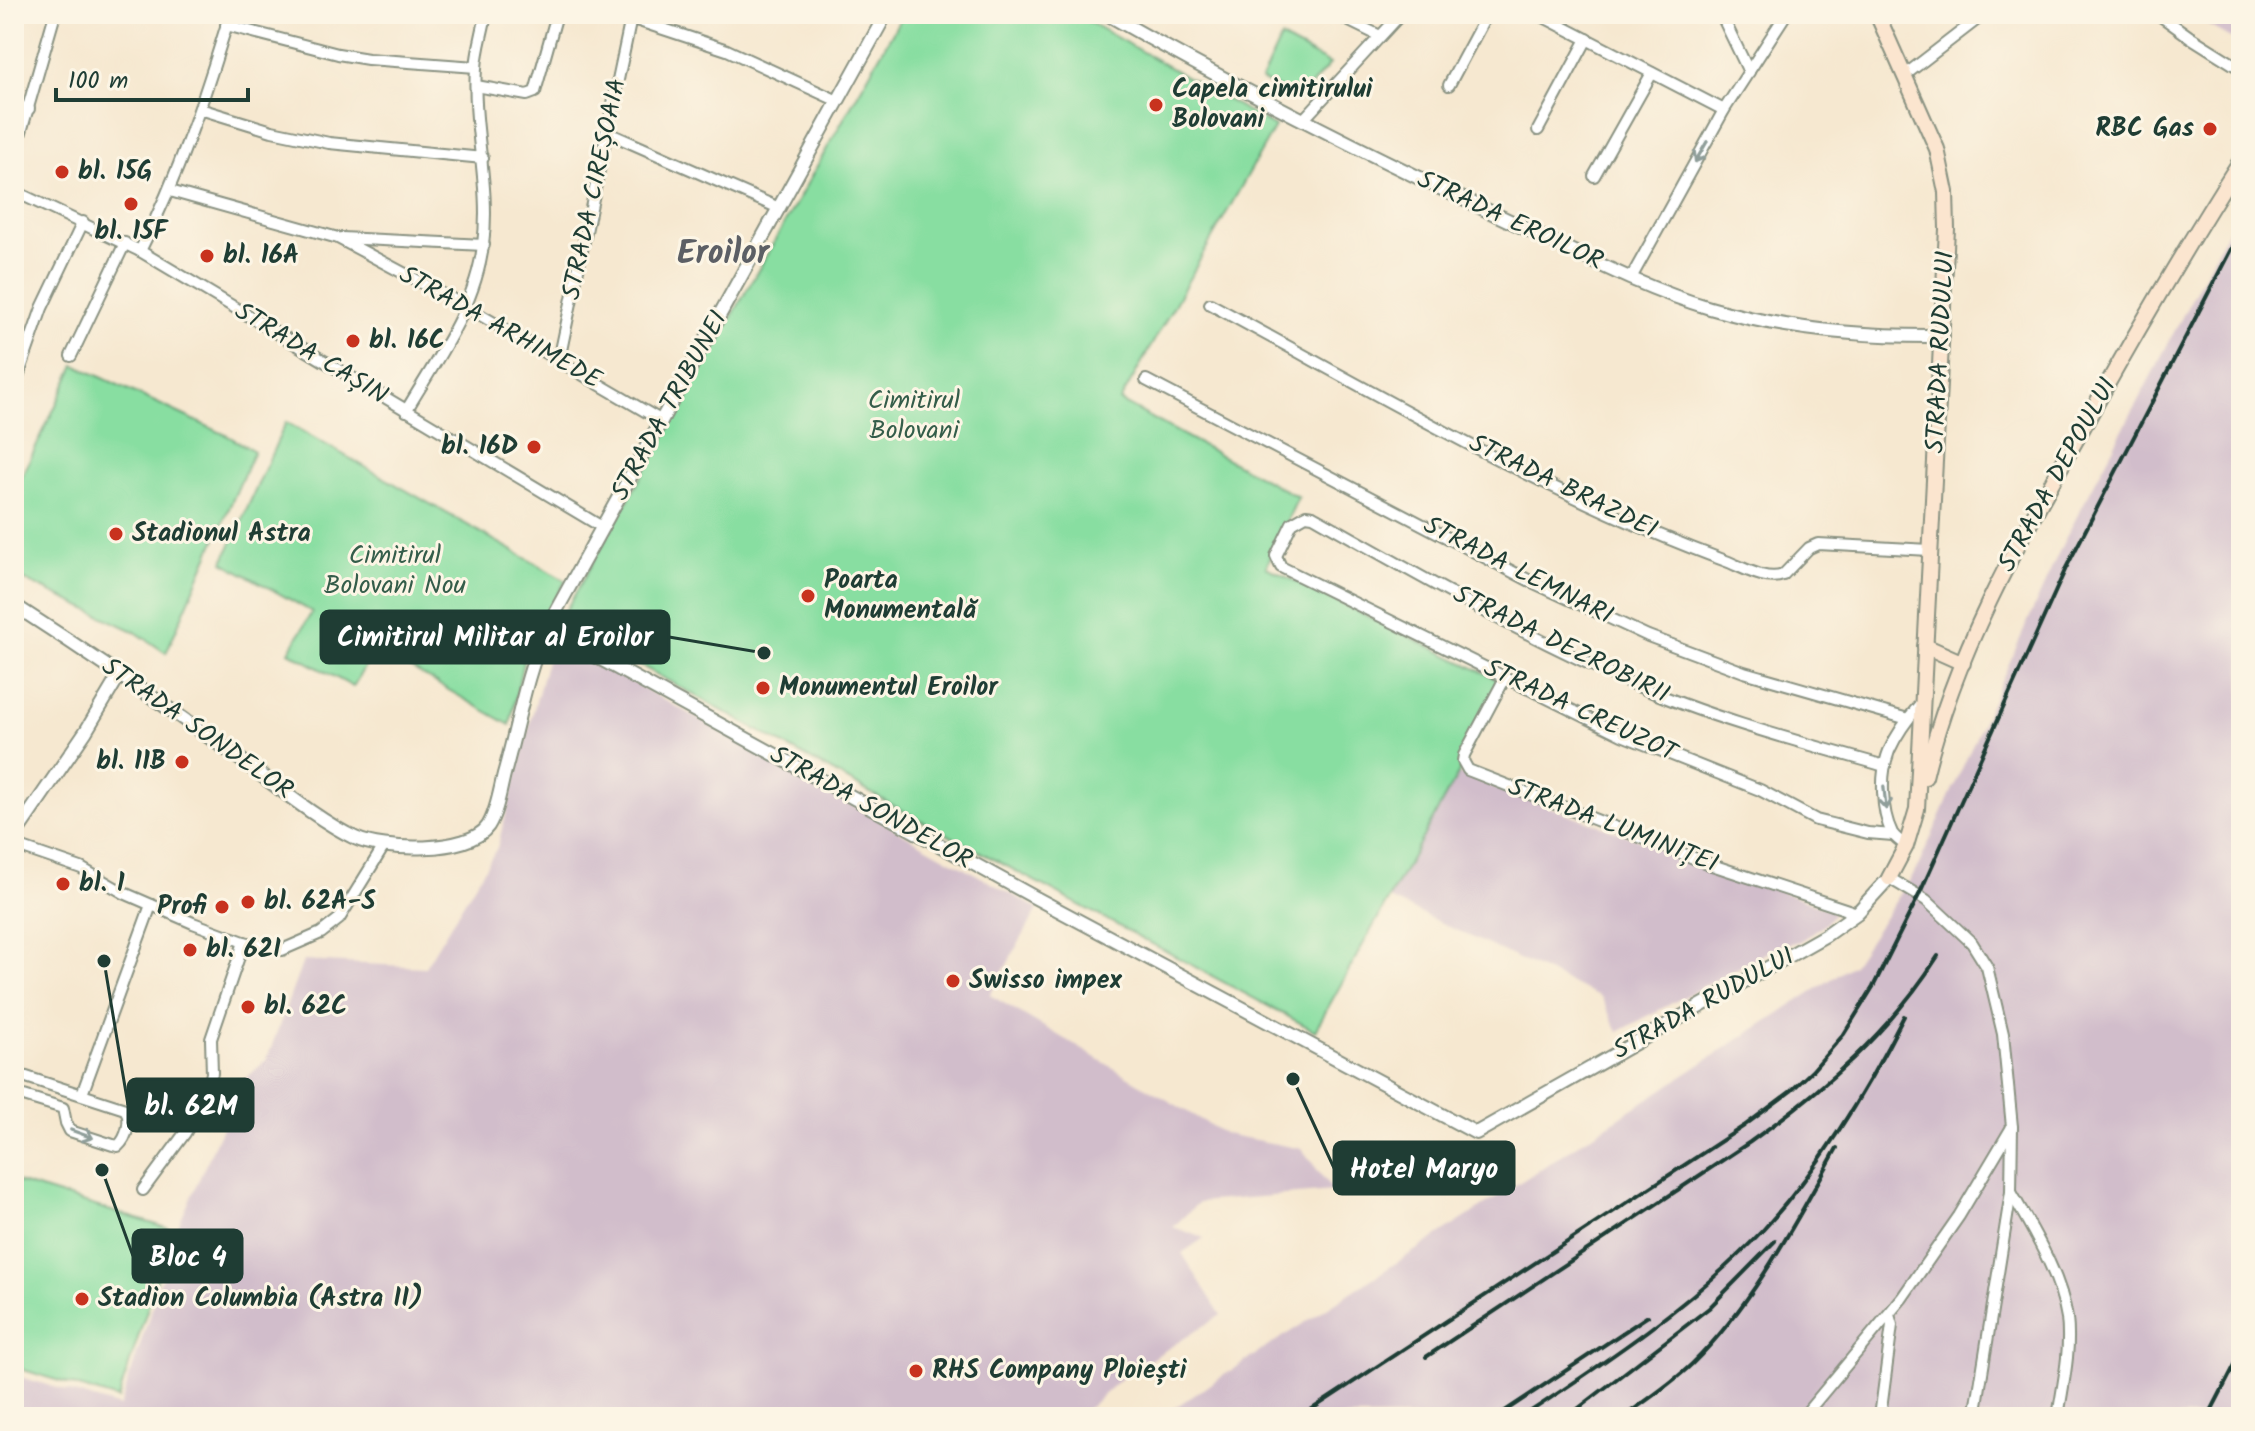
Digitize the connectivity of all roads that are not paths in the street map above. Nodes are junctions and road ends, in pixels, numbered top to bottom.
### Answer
1 (55, 14) edge
2 (486, 14) edge
3 (557, 14) edge
4 (618, 14) edge
5 (1107, 14) edge
6 (1335, 14) edge
7 (1401, 14) edge
8 (1487, 14) edge
9 (1538, 14) edge
10 (1721, 14) edge
11 (1786, 14) edge
12 (1877, 14) edge
13 (1984, 14) edge
14 (2158, 14) edge
15 (883, 15) edge
16 (631, 18) junction
17 (228, 20) edge
18 (1380, 36) junction
19 (1587, 39) junction
20 (476, 67) junction
21 (2241, 69) edge
22 (1749, 72) junction
23 (1652, 73) junction
24 (1905, 75) junction
25 (1449, 85) dead end
26 (476, 86) junction
27 (838, 101) junction
28 (14, 105) edge
29 (29, 109) junction
30 (200, 109) junction
31 (1724, 110) junction
32 (1303, 120) junction
33 (1538, 130) dead end
34 (606, 132) junction
35 (14, 156) edge
36 (483, 158) junction
37 (2241, 160) edge
38 (1594, 176) dead end
39 (14, 191) edge
40 (170, 191) junction
41 (779, 208) junction
42 (83, 222) junction
43 (338, 238) junction
44 (125, 243) junction
45 (484, 245) junction
46 (140, 251) junction
47 (1631, 278) junction
48 (1210, 304) dead end
49 (465, 306) junction
50 (1943, 336) junction
51 (71, 356) dead end
52 (559, 360) junction
53 (1146, 380) dead end
54 (14, 388) edge
55 (406, 411) junction
56 (662, 421) junction
57 (602, 527) junction
58 (1930, 550) junction
59 (1277, 563) joint
60 (14, 605) edge
61 (546, 629) junction
62 (1925, 646) junction
63 (1963, 663) junction
64 (120, 674) junction
65 (1505, 678) junction
66 (1921, 703) junction
67 (1908, 719) junction
68 (1885, 766) junction
69 (1917, 809) junction
70 (1893, 835) junction
71 (14, 836) edge
72 (14, 845) edge
73 (384, 846) junction
74 (1906, 846) junction
75 (1889, 878) junction
76 (151, 905) junction
77 (1857, 913) junction
78 (244, 942) junction
79 (14, 1073) edge
80 (14, 1093) edge
81 (77, 1093) junction
82 (66, 1112) junction
83 (2012, 1127) junction
84 (1476, 1133) joint
85 (143, 1190) dead end
86 (2011, 1192) junction
87 (1889, 1315) junction
88 (1803, 1417) edge
89 (1880, 1417) edge
90 (1975, 1417) edge
91 (2058, 1417) edge

1 - 29 street
2 - 20 street
3 - 26 street
4 - 16 street
5 - 32 street, STRADA EROILOR
6 - 18 street
7 - 18 street
8 - 25 street
9 - 19 street
10 - 22 street
11 - 22 street
12 - 24 main road, STRADA RUDULUI
13 - 24 street
14 - 21 street
15 - 27 street, STRADA TRIBUNEI
16 - 27 street
16 - 34 street, STRADA CIREȘOAIA
17 - 20 street
17 - 30 street
18 - 32 street
19 - 23 street
19 - 33 street
20 - 26 street
22 - 31 street
23 - 31 street
23 - 38 street
24 - 50 main road, STRADA RUDULUI
26 - 36 street
27 - 41 street, STRADA TRIBUNEI
28 - 29 street
29 - 35 street
30 - 36 street
30 - 40 street
31 -> 47 street
32 - 47 street, STRADA EROILOR
34 - 41 street
34 - 52 street, STRADA CIREȘOAIA
36 - 45 street
37 - 63 main road, STRADA DEPOULUI
39 - 42 street, STRADA CAȘIN
40 - 43 street, STRADA ARHIMEDE
40 - 46 street
41 - 56 street, STRADA TRIBUNEI
42 - 44 street, STRADA CAȘIN
42 - 54 street
43 - 45 street, STRADA ARHIMEDE
43 - 49 street, STRADA ARHIMEDE
44 - 46 street, STRADA CAȘIN
44 - 51 street
45 - 49 street
46 - 55 street, STRADA CAȘIN
47 - 50 street, STRADA EROILOR
48 - 58 street, STRADA BRAZDEI
49 - 52 street, STRADA ARHIMEDE
49 - 55 street
50 - 58 main road, STRADA RUDULUI
52 - 56 street, STRADA ARHIMEDE
53 - 67 street, STRADA LEMNARI
55 - 57 street, STRADA CAȘIN
56 - 57 street, STRADA TRIBUNEI
57 - 61 street, STRADA TRIBUNEI
58 - 62 main road, STRADA RUDULUI
59 - 65 street, STRADA CREUZOT
59 - 68 street, STRADA DEZROBIRII
60 - 64 street, STRADA SONDELOR
61 - 73 street, STRADA SONDELOR
61 - 84 street, STRADA SONDELOR
62 - 63 main road
62 - 66 main road, STRADA RUDULUI
63 - 69 main road, STRADA DEPOULUI
64 - 71 street
64 - 73 street, STRADA SONDELOR
65 - 70 street, STRADA CREUZOT
65 - 77 street, STRADA LUMINIȚEI
66 - 67 street
66 - 69 main road, STRADA RUDULUI
67 - 68 street
68 -> 70 street
69 - 74 main road, STRADA RUDULUI
70 - 74 street
72 - 76 street
73 - 78 street
74 - 75 main road, STRADA RUDULUI
75 - 77 street, STRADA RUDULUI
75 - 83 street
76 - 78 street
76 - 81 street
77 - 84 street, STRADA RUDULUI
78 - 85 street
79 - 81 street
80 - 82 street
81 - 82 street
82 -> 81 street
83 - 86 street
83 - 87 street
86 - 90 street
86 - 91 street
87 - 88 street
87 - 89 street

